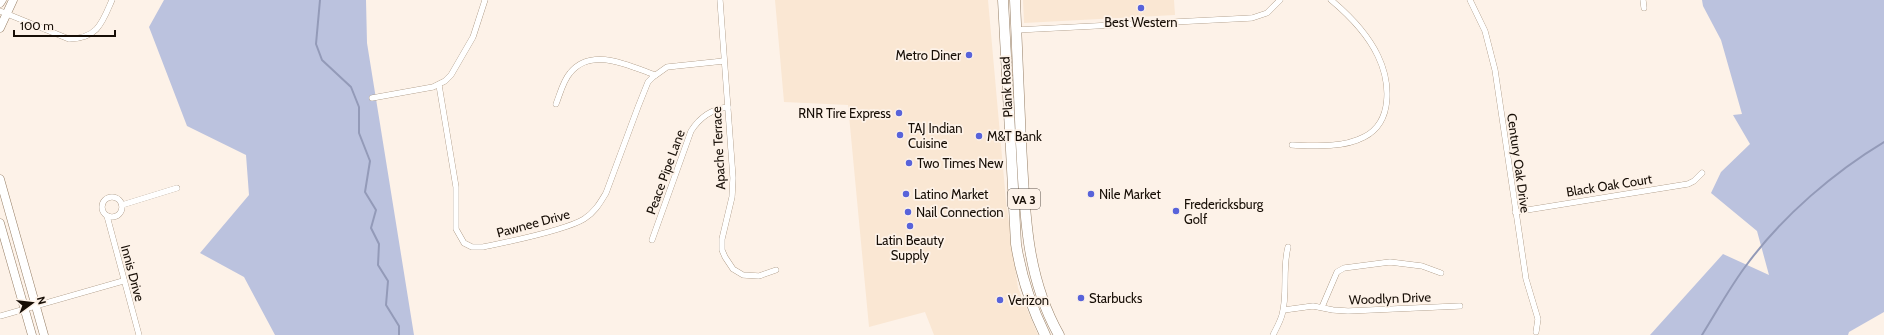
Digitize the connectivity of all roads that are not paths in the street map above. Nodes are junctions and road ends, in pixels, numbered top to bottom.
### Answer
1 (2, 0) edge
2 (13, 0) edge
3 (112, 0) edge
4 (484, 0) edge
5 (720, 0) edge
6 (1003, 0) edge
7 (1015, 0) edge
8 (1280, 0) edge
9 (1332, 0) edge
10 (1470, 0) edge
11 (1643, 0) edge
12 (0, 4) edge
13 (1644, 8) dead end
14 (3, 13) edge
15 (0, 28) edge
16 (1016, 30) junction
17 (1006, 59) junction
18 (724, 61) junction
19 (655, 74) junction
20 (1018, 75) junction
21 (439, 85) junction
22 (1008, 94) junction
23 (372, 98) dead end
24 (556, 104) dead end
25 (728, 108) junction
26 (1020, 116) junction
27 (1292, 145) dead end
28 (1702, 173) dead end
29 (0, 179) edge
30 (177, 188) dead end
31 (122, 205) junction
32 (1515, 212) junction
33 (107, 216) junction
34 (0, 223) edge
35 (652, 240) dead end
36 (1288, 247) dead end
37 (776, 270) dead end
38 (1441, 273) dead end
39 (123, 281) junction
40 (36, 305) junction
41 (1460, 306) dead end
42 (1322, 307) junction
43 (24, 309) junction
44 (1284, 310) junction
45 (0, 316) edge
46 (1536, 332) dead end
47 (32, 335) edge
48 (44, 335) edge
49 (139, 335) edge
50 (1045, 335) edge
51 (1058, 335) edge
52 (1273, 335) edge

1 - 12 street
2 - 14 street
3 - 14 street
4 - 21 street
5 - 18 street, Apache Terrace
6 - 17 highway, Plank Road / VA 3
7 - 16 highway, Plank Road / VA 3
8 - 16 street
9 - 27 street
10 - 32 street, Century Oak Drive
11 - 13 street
14 - 15 street
16 - 20 highway, Plank Road / VA 3
17 - 20 highway
17 - 22 highway, Plank Road / VA 3
18 - 19 street
18 - 25 street, Apache Terrace
19 - 21 street, Pawnee Drive
19 - 24 street
20 - 26 highway, Plank Road / VA 3
21 - 23 street
22 - 26 highway
22 - 50 highway, Plank Road / VA 3
25 - 35 street, Peace Pipe Lane
25 - 37 street, Apache Terrace
26 - 51 highway, Plank Road / VA 3
28 - 32 street, Black Oak Court
29 - 40 street
30 - 31 street
31 - 33 street
31 - 33 street
32 - 46 street, Century Oak Drive
33 - 39 street, Innis Drive
34 - 43 street
36 - 44 street
38 - 42 street, Woodlyn Drive
39 - 40 street
39 - 49 street, Innis Drive
40 - 43 street
40 - 48 street
41 - 42 street, Woodlyn Drive
42 - 44 street, Woodlyn Drive
43 - 45 street
43 - 47 street
44 - 52 street

